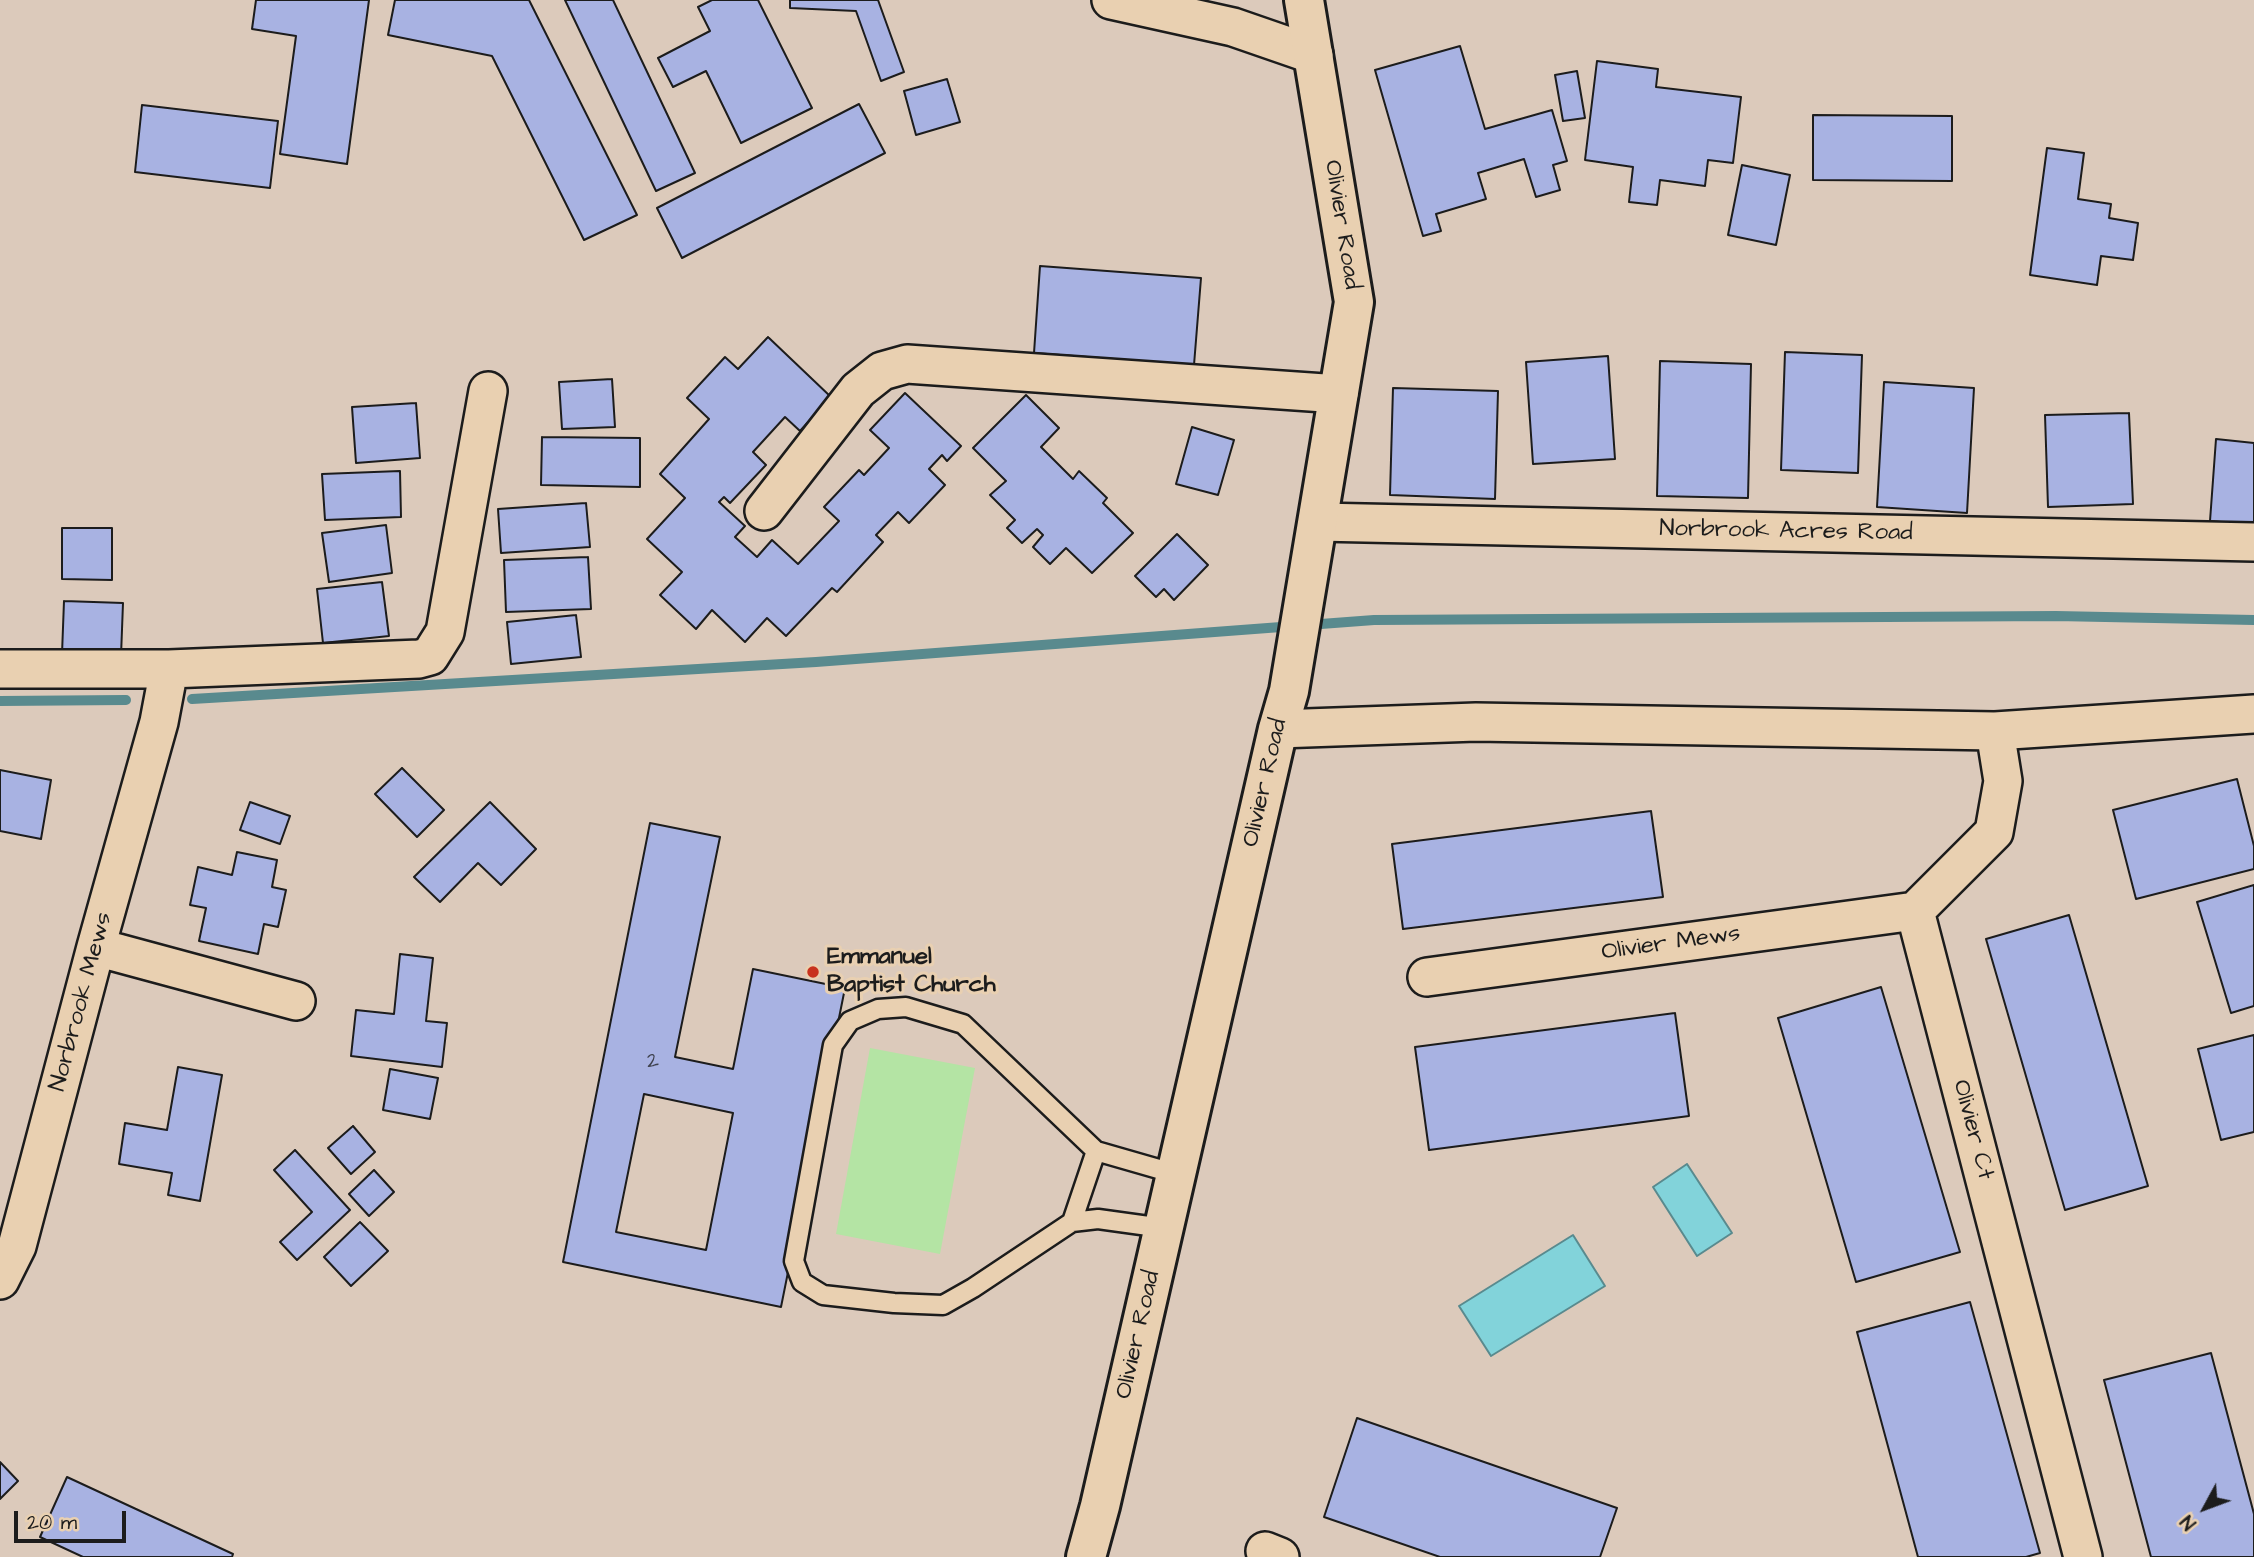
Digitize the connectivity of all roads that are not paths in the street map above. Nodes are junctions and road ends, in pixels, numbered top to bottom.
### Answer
1 (1111, 0) edge
2 (1304, 0) edge
3 (1314, 55) junction
4 (488, 391) dead end
5 (1339, 394) junction
6 (764, 511) dead end
7 (1318, 523) junction
8 (2254, 542) edge
9 (0, 669) edge
10 (169, 669) junction
11 (2254, 714) edge
12 (1278, 729) junction
13 (1994, 731) junction
14 (1915, 911) junction
15 (96, 947) junction
16 (1427, 977) dead end
17 (296, 1001) dead end
18 (1096, 1151) junction
19 (1176, 1174) junction
20 (1073, 1222) junction
21 (1163, 1228) junction
22 (0, 1280) edge
23 (1086, 1557) edge
24 (2083, 1557) edge

1 - 3 street
2 - 3 main road, Olivier Road
3 - 5 main road, Olivier Road
4 - 10 street
5 - 6 street
5 - 7 main road, Olivier Road
7 - 8 street, Norbrook Acres Road
7 - 12 main road, Olivier Road
9 - 10 street
10 - 15 street, Norbrook Mews
11 - 13 street
12 - 13 street
12 - 19 main road, Olivier Road
13 - 14 street
14 - 16 street, Olivier Mews
14 - 24 street, Olivier Ct
15 - 17 street
15 - 22 street, Norbrook Mews
18 - 19 lane
18 - 20 lane
18 - 20 lane
19 - 21 main road, Olivier Road
20 - 21 lane
21 - 23 main road, Olivier Road

